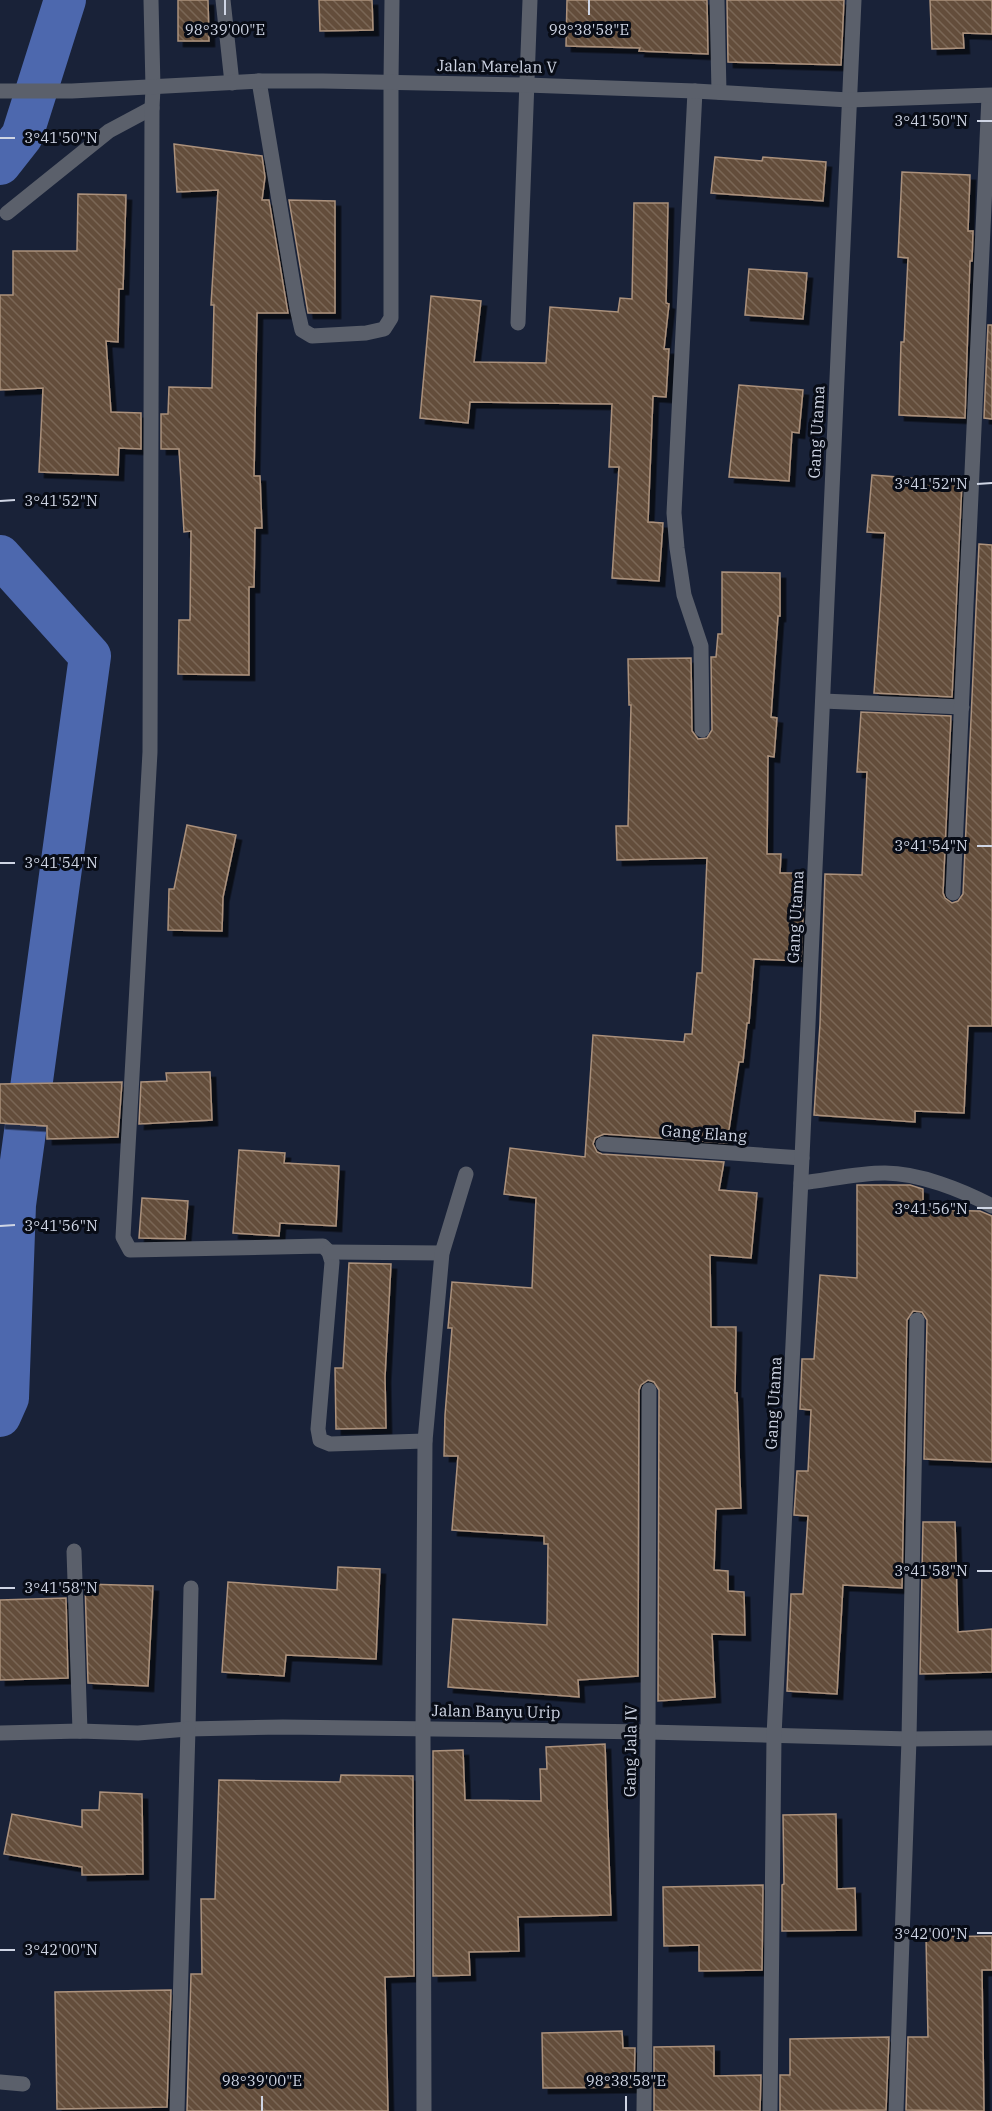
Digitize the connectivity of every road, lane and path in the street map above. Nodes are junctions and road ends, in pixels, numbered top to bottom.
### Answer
1 (152, 0) edge
2 (223, 0) edge
3 (392, 0) edge
4 (530, 0) edge
5 (717, 0) edge
6 (854, 0) edge
7 (259, 81) junction
8 (232, 82) junction
9 (391, 82) junction
10 (526, 85) junction
11 (153, 88) junction
12 (694, 91) junction
13 (0, 92) edge
14 (719, 92) junction
15 (990, 96) edge
16 (849, 100) junction
17 (152, 108) junction
18 (7, 213) dead end
19 (518, 323) dead end
20 (822, 701) junction
21 (962, 707) junction
22 (702, 730) dead end
23 (953, 892) dead end
24 (603, 1144) dead end
25 (802, 1158) junction
26 (466, 1174) dead end
27 (801, 1183) junction
28 (992, 1206) edge
29 (329, 1252) junction
30 (442, 1253) junction
31 (916, 1320) dead end
32 (649, 1390) dead end
33 (425, 1441) junction
34 (74, 1551) dead end
35 (191, 1588) dead end
36 (423, 1728) junction
37 (188, 1729) junction
38 (80, 1731) junction
39 (648, 1732) junction
40 (0, 1733) edge
41 (774, 1736) junction
42 (992, 1738) edge
43 (909, 1739) junction
44 (0, 2082) edge
45 (24, 2084) dead end
46 (177, 2111) edge
47 (424, 2111) edge
48 (644, 2111) edge
49 (770, 2111) edge
50 (896, 2111) edge

1 - 11 street
2 - 8 street
3 - 9 street
4 - 10 street
5 - 14 street
6 - 16 street, Gang Utama
7 - 8 street, Jalan Marelan V
7 - 9 street, Jalan Marelan V
7 - 9 street
8 - 11 street, Jalan Marelan V
9 - 10 street, Jalan Marelan V
10 - 12 street, Jalan Marelan V
10 - 19 street
11 - 13 street, Jalan Marelan V
11 - 17 street
12 - 14 street, Jalan Marelan V
12 - 22 street
14 - 16 street, Jalan Marelan V
15 - 16 street, Jalan Marelan V
15 - 21 street
16 - 20 street, Gang Utama
17 - 18 street
17 - 29 street
20 - 21 street
20 - 25 street, Gang Utama
21 - 23 street
24 - 25 street, Gang Elang
25 - 27 street, Gang Utama
26 - 30 street
27 - 28 street
27 - 41 street, Gang Utama
29 - 30 street
29 - 33 street
30 - 33 street
31 - 43 street
32 - 39 street, Gang Jala IV
33 - 36 street
34 - 38 street
35 - 37 street
36 - 37 street, Jalan Banyu Urip
36 - 39 street, Jalan Banyu Urip
36 - 47 street
37 - 38 street, Jalan Banyu Urip
37 - 46 street
38 - 40 street, Jalan Banyu Urip
39 - 41 street, Jalan Banyu Urip
39 - 48 street, Gang Jala IV
41 - 43 street, Jalan Banyu Urip
41 - 49 street, Gang Utama
42 - 43 street, Jalan Banyu Urip
43 - 50 street
44 - 45 street

